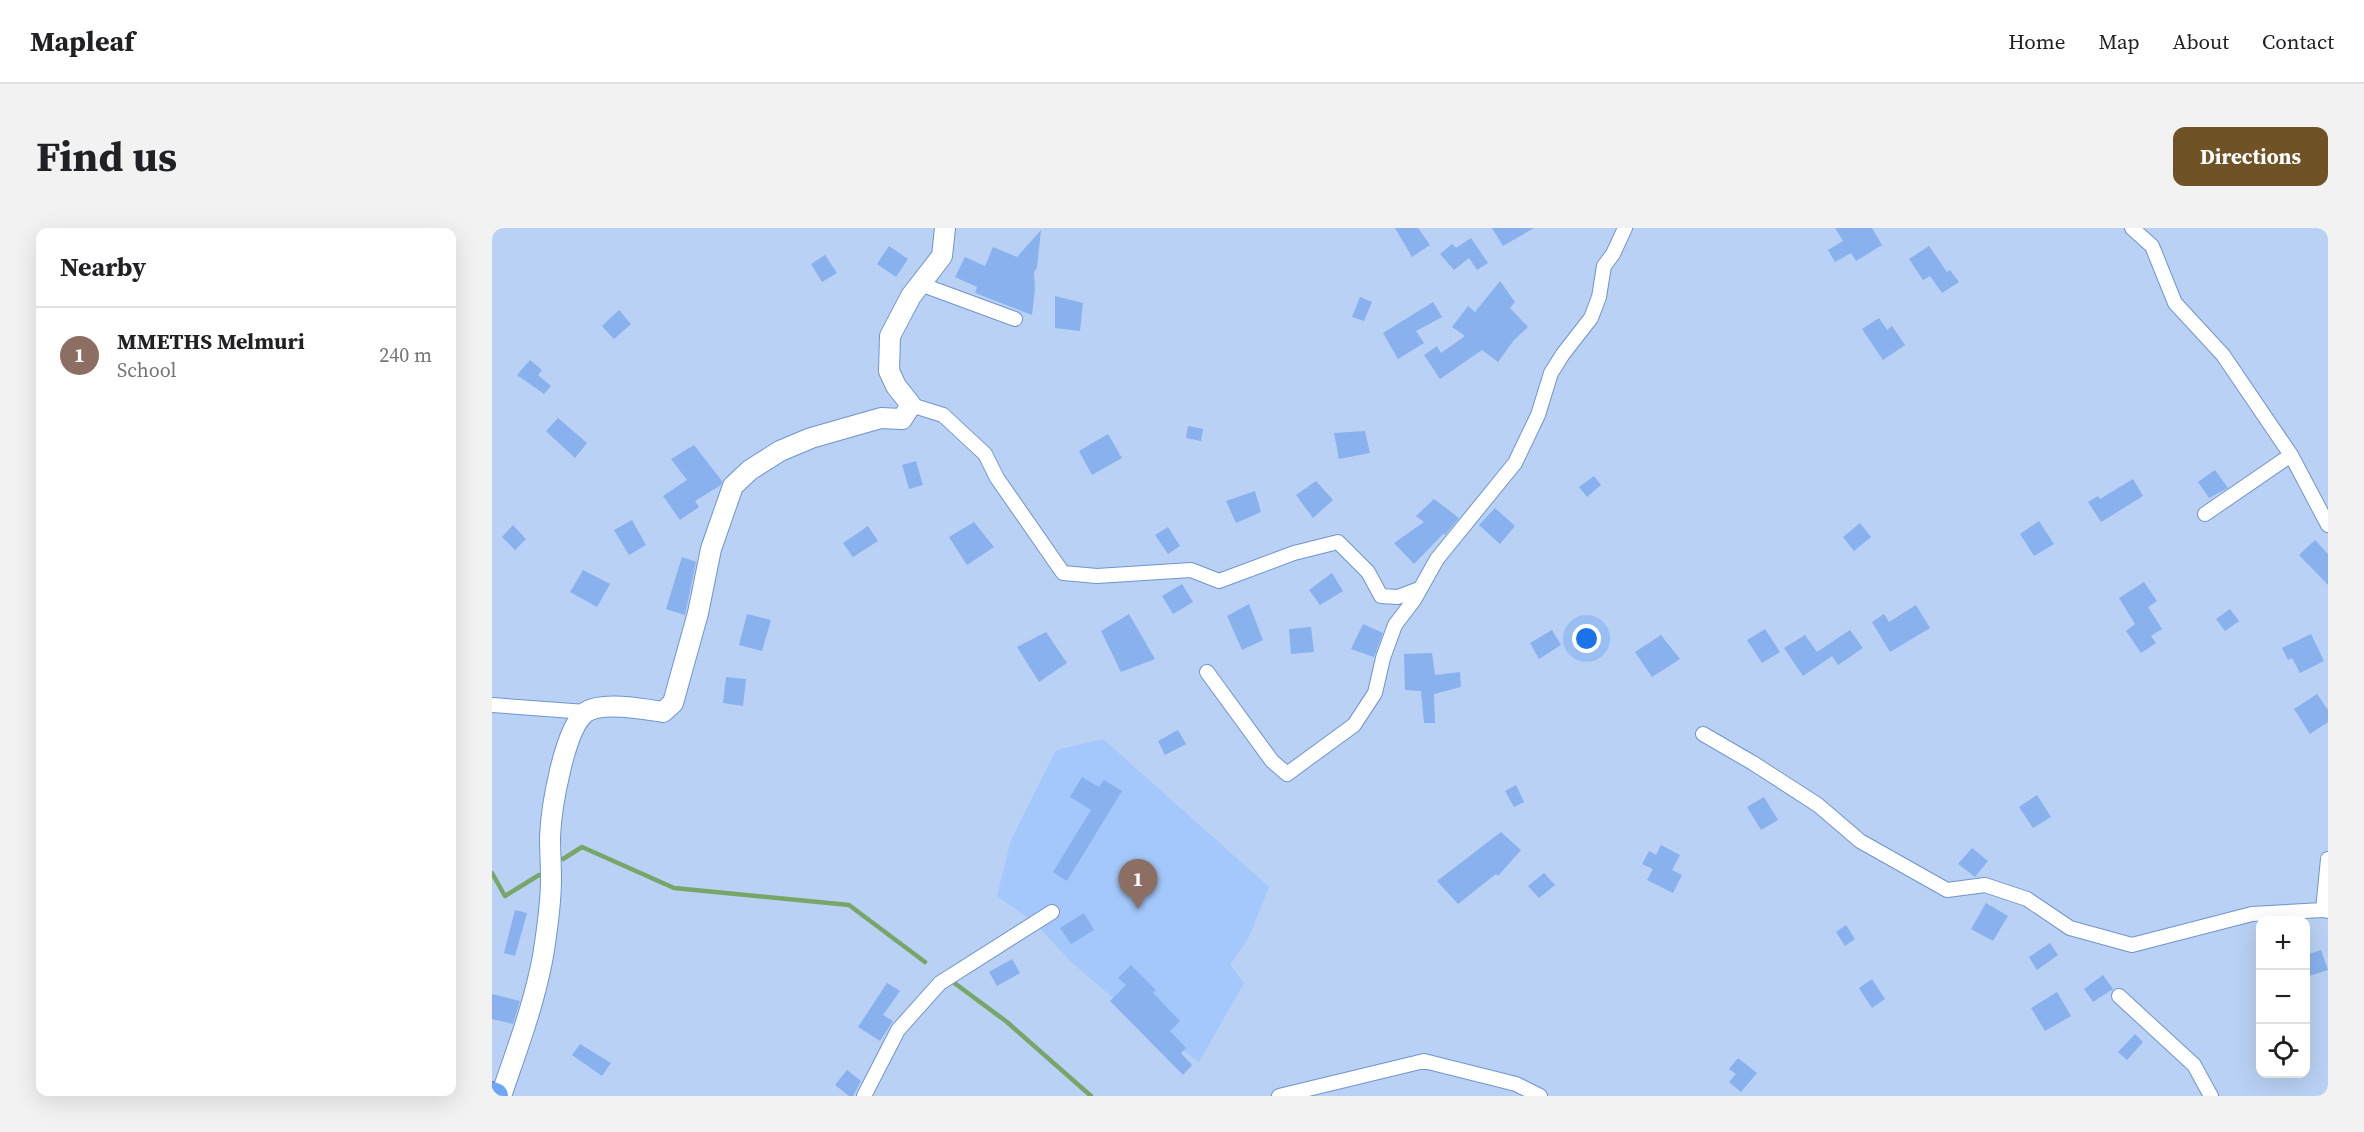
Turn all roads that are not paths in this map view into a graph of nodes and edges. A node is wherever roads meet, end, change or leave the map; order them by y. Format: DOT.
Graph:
graph roads {
  1 [pos="945,228"];
  2 [pos="1625,228"];
  3 [pos="2132,228"];
  4 [pos="920,284"];
  5 [pos="1015,319"];
  6 [pos="911,405"];
  7 [pos="2291,455"];
  8 [pos="2205,514"];
  9 [pos="2328,525"];
  10 [pos="1419,589"];
  11 [pos="1206,672"];
  12 [pos="492,705"];
  13 [pos="586,712"];
  14 [pos="1703,734"];
  15 [pos="2328,859"];
  16 [pos="2325,910"];
  17 [pos="1053,912"];
  18 [pos="2119,996"];
  19 [pos="501,1096"];
  20 [pos="864,1096"];
  21 [pos="1279,1096"];
  22 [pos="1540,1096"];
  23 [pos="2211,1096"];
  1 -- 4 [label="street"];
  2 -- 10 [label="street"];
  3 -- 7 [label="street"];
  4 -- 5 [label="street"];
  4 -- 6 [label="street"];
  6 -- 10 [label="street"];
  6 -- 13 [label="street"];
  7 -- 8 [label="street"];
  7 -- 9 [label="street"];
  10 -- 11 [label="street"];
  12 -- 13 [label="street"];
  13 -- 19 [label="street"];
  14 -- 16 [label="street"];
  15 -- 16 [label="street"];
  17 -- 20 [label="street"];
  18 -- 23 [label="street"];
  21 -- 22 [label="street"];
}
